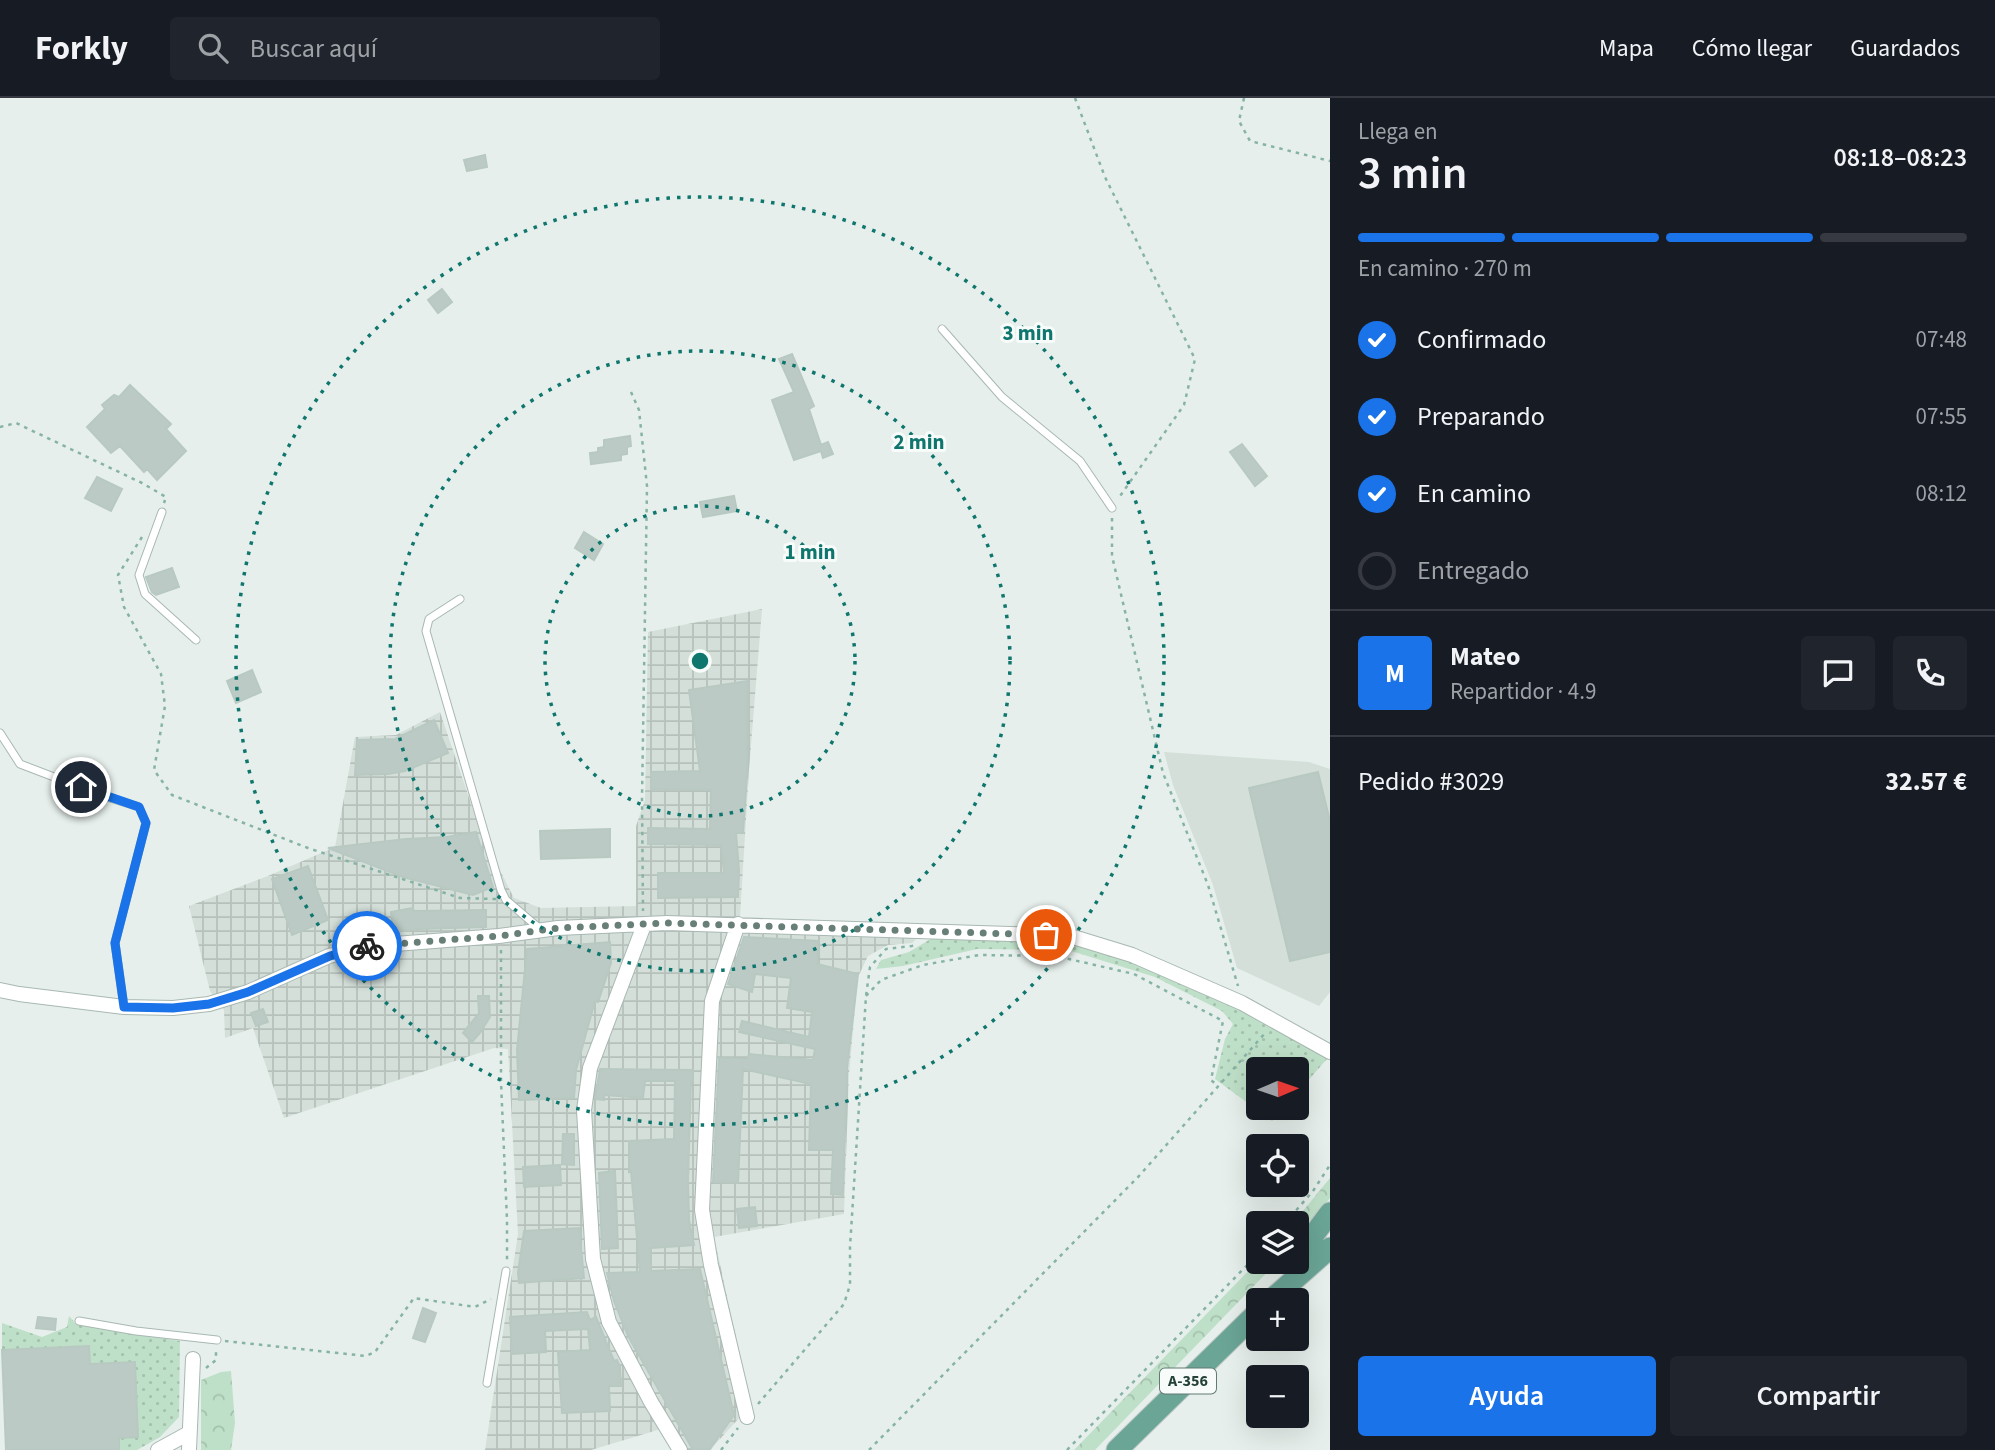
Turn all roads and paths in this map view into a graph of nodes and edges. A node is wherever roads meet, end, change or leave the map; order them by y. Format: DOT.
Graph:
graph roads {
  1 [pos="1075,98"];
  2 [pos="1244,98"];
  3 [pos="1330,161"];
  4 [pos="942,329"];
  5 [pos="631,392"];
  6 [pos="0,427"];
  7 [pos="1112,508"];
  8 [pos="162,512"];
  9 [pos="145,533"];
  10 [pos="460,599"];
  11 [pos="196,640"];
  12 [pos="0,733"];
  13 [pos="506,900"];
  14 [pos="737,924"];
  15 [pos="644,925"];
  16 [pos="541,930"];
  17 [pos="928,930"];
  18 [pos="499,936"];
  19 [pos="0,990"];
  20 [pos="866,996"];
  21 [pos="1242,1003"];
  22 [pos="124,1007"];
  23 [pos="1276,1022"];
  24 [pos="1330,1052"];
  25 [pos="1218,1086"];
  26 [pos="1330,1165"];
  27 [pos="1295,1211"];
  28 [pos="1330,1213"];
  29 [pos="1309,1241"];
  30 [pos="1330,1248"];
  31 [pos="1246,1266"];
  32 [pos="1330,1266"];
  33 [pos="506,1271"];
  34 [pos="1285,1288"];
  35 [pos="1296,1288"];
  36 [pos="79,1321"];
  37 [pos="1246,1323"];
  38 [pos="216,1340"];
  39 [pos="193,1359"];
  40 [pos="192,1379"];
  41 [pos="487,1383"];
  42 [pos="747,1417"];
  43 [pos="189,1433"];
  44 [pos="158,1450"];
  45 [pos="189,1450"];
  46 [pos="680,1450"];
  47 [pos="721,1450"];
  48 [pos="869,1450"];
  49 [pos="1067,1450"];
  50 [pos="1117,1450"];
  1 -- 7 [label="path"];
  2 -- 3 [label="path"];
  4 -- 7 [label="lane"];
  5 -- 15 [label="path"];
  6 -- 8 [label="path"];
  7 -- 21 [label="path"];
  8 -- 11 [label="lane"];
  9 -- 13 [label="path"];
  10 -- 13 [label="lane"];
  12 -- 22 [label="lane"];
  13 -- 16 [label="lane"];
  14 -- 15 [label="street"];
  14 -- 17 [label="street"];
  14 -- 42 [label="street"];
  15 -- 16 [label="street"];
  15 -- 46 [label="street"];
  16 -- 18 [label="street"];
  17 -- 20 [label="path"];
  17 -- 21 [label="street"];
  18 -- 22 [label="street"];
  18 -- 33 [label="path"];
  19 -- 22 [label="street"];
  20 -- 25 [label="path"];
  20 -- 42 [label="path"];
  21 -- 23 [label="street"];
  23 -- 24 [label="street"];
  23 -- 25 [label="path"];
  25 -- 48 [label="path"];
  26 -- 27 [label="path"];
  28 -- 29 [label="main road"];
  30 -- 34 [label="main road"];
  31 -- 49 [label="path"];
  32 -- 35 [label="main road"];
  33 -- 38 [label="path"];
  33 -- 41 [label="lane"];
  36 -- 38 [label="lane"];
  37 -- 50 [label="main road, A-356"];
  38 -- 40 [label="path"];
  39 -- 40 [label="street"];
  40 -- 43 [label="street"];
  42 -- 47 [label="path"];
  43 -- 44 [label="street"];
  43 -- 45 [label="street"];
}
